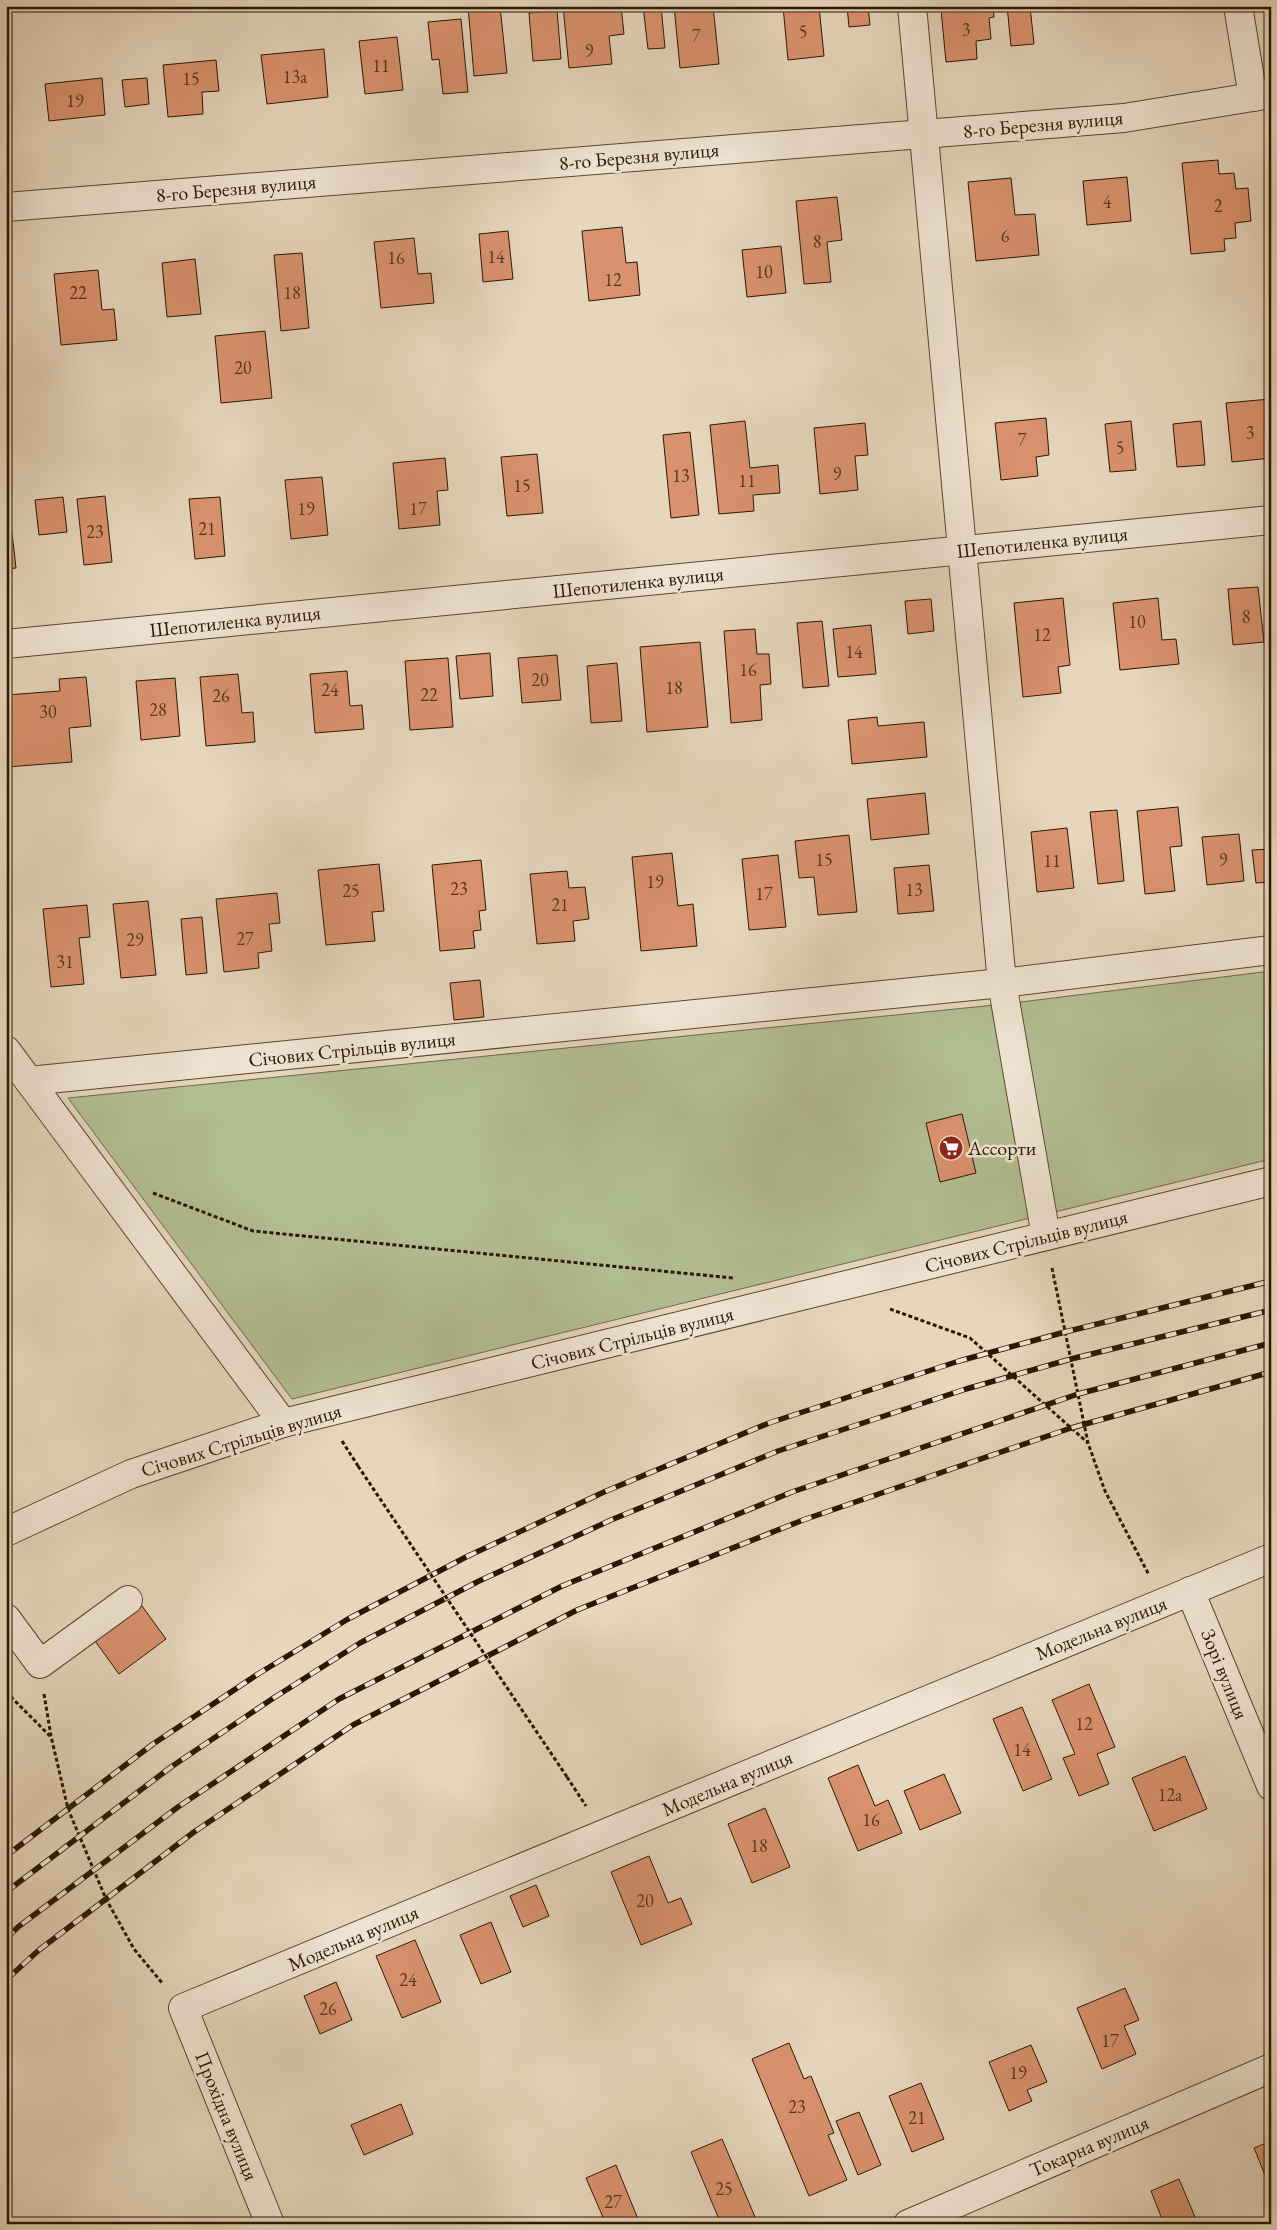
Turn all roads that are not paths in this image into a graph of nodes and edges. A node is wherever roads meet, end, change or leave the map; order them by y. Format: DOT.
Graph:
graph roads {
  1 [pos="912,6"];
  2 [pos="1238,6"];
  3 [pos="1262,96"];
  4 [pos="924,134"];
  5 [pos="6,206"];
  6 [pos="1271,520"];
  7 [pos="962,550"];
  8 [pos="6,644"];
  9 [pos="1271,950"];
  10 [pos="1002,984"];
  11 [pos="6,1050"];
  12 [pos="29,1081"];
  13 [pos="1271,1181"];
  14 [pos="1046,1236"];
  15 [pos="283,1423"];
  16 [pos="6,1532"];
  17 [pos="1271,1558"];
  18 [pos="1190,1591"];
  19 [pos="128,1600"];
  20 [pos="6,1618"];
  21 [pos="1271,1786"];
  22 [pos="183,2008"];
  23 [pos="1271,2068"];
  24 [pos="270,2224"];
  25 [pos="908,2224"];
  1 -- 4 [label="street"];
  2 -- 3 [label="street"];
  3 -- 4 [label="street, 8-го Березня вулиця"];
  4 -- 5 [label="street, 8-го Березня вулиця"];
  4 -- 7 [label="street"];
  6 -- 7 [label="street, Шепотиленка вулиця"];
  7 -- 8 [label="street, Шепотиленка вулиця"];
  7 -- 10 [label="street"];
  9 -- 10 [label="street, Січових Стрільців вулиця"];
  10 -- 12 [label="street, Січових Стрільців вулиця"];
  10 -- 14 [label="street"];
  11 -- 12 [label="street"];
  12 -- 15 [label="street"];
  13 -- 14 [label="street, Січових Стрільців вулиця"];
  14 -- 15 [label="street, Січових Стрільців вулиця"];
  15 -- 16 [label="street, Січових Стрільців вулиця"];
  17 -- 18 [label="street, Модельна вулиця"];
  18 -- 21 [label="street, Зорі вулиця"];
  18 -- 22 [label="street, Модельна вулиця"];
  19 -- 20 [label="street"];
  22 -- 24 [label="street, Прохідна вулиця"];
  23 -- 25 [label="street, Токарна вулиця"];
}
